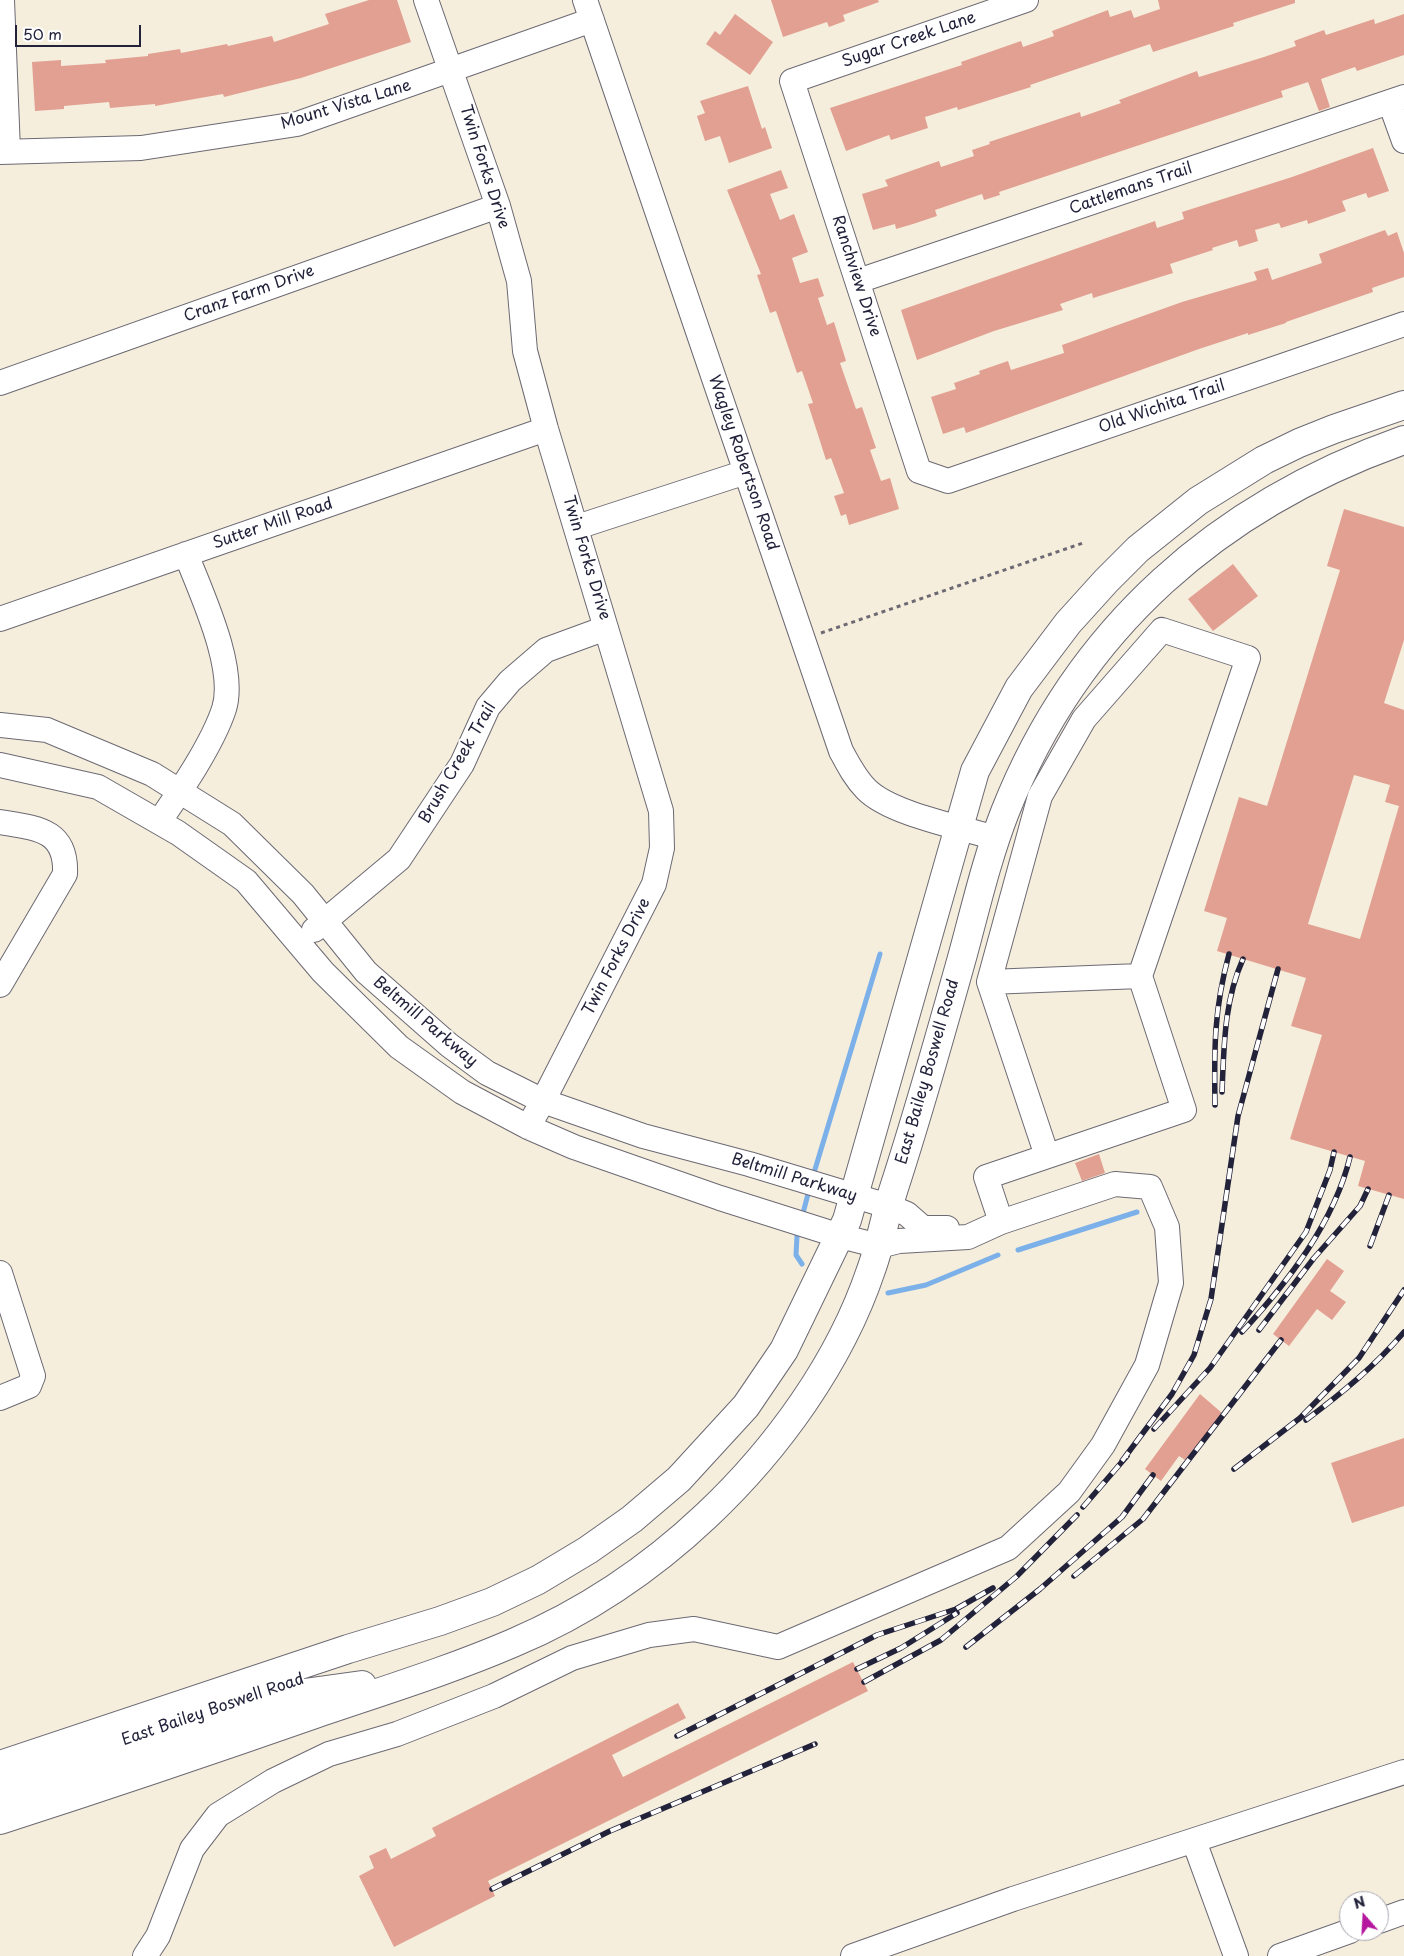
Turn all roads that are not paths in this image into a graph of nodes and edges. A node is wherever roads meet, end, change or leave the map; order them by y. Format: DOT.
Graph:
graph roads {
  1 [pos="2,0"];
  2 [pos="426,0"];
  3 [pos="1026,0"];
  4 [pos="589,10"];
  5 [pos="452,71"];
  6 [pos="792,81"];
  7 [pos="1397,100"];
  8 [pos="1404,141"];
  9 [pos="4,152"];
  10 [pos="498,206"];
  11 [pos="858,281"];
  12 [pos="1404,324"];
  13 [pos="0,383"];
  14 [pos="1404,405"];
  15 [pos="546,429"];
  16 [pos="1404,440"];
  17 [pos="919,471"];
  18 [pos="746,472"];
  19 [pos="577,527"];
  20 [pos="186,554"];
  21 [pos="0,619"];
  22 [pos="606,628"];
  23 [pos="0,725"];
  24 [pos="0,765"];
  25 [pos="180,791"];
  26 [pos="0,822"];
  27 [pos="159,822"];
  28 [pos="960,827"];
  29 [pos="995,838"];
  30 [pos="325,921"];
  31 [pos="298,942"];
  32 [pos="1140,976"];
  33 [pos="989,982"];
  34 [pos="0,985"];
  35 [pos="543,1101"];
  36 [pos="528,1127"];
  37 [pos="1043,1144"];
  38 [pos="854,1197"];
  39 [pos="888,1206"];
  40 [pos="1001,1222"];
  41 [pos="840,1236"];
  42 [pos="879,1246"];
  43 [pos="0,1272"];
  44 [pos="0,1398"];
  45 [pos="422,1627"];
  46 [pos="422,1677"];
  47 [pos="144,1740"];
  48 [pos="0,1765"];
  49 [pos="1404,1772"];
  50 [pos="0,1782"];
  51 [pos="0,1793"];
  52 [pos="0,1820"];
  53 [pos="1194,1842"];
  54 [pos="1404,1912"];
  55 [pos="1389,1917"];
  56 [pos="1339,1935"];
  57 [pos="145,1956"];
  58 [pos="853,1956"];
  59 [pos="1236,1956"];
  60 [pos="1280,1956"];
  1 -- 9 [label="street"];
  2 -- 5 [label="street, Twin Forks Drive"];
  3 -- 6 [label="street, Sugar Creek Lane"];
  4 -- 5 [label="street, Mount Vista Lane"];
  4 -- 18 [label="street, Wagley Robertson Road"];
  5 -- 9 [label="street, Mount Vista Lane"];
  5 -- 10 [label="street, Twin Forks Drive"];
  6 -- 11 [label="street, Ranchview Drive"];
  7 -- 8 [label="street"];
  7 -- 11 [label="street, Cattlemans Trail"];
  10 -- 13 [label="street, Cranz Farm Drive"];
  10 -- 15 [label="street, Twin Forks Drive"];
  11 -- 17 [label="street, Ranchview Drive"];
  12 -- 17 [label="street, Old Wichita Trail"];
  14 -- 28 [label="main road, East Bailey Boswell Road"];
  15 -- 19 [label="street, Twin Forks Drive"];
  15 -- 20 [label="street, Sutter Mill Road"];
  16 -- 29 [label="main road, East Bailey Boswell Road"];
  18 -- 19 [label="street"];
  18 -- 28 [label="street, Wagley Robertson Road"];
  19 -- 22 [label="street, Twin Forks Drive"];
  20 -- 21 [label="street, Sutter Mill Road"];
  20 -- 25 [label="street"];
  22 -- 30 [label="street, Brush Creek Trail"];
  22 -- 35 [label="street, Twin Forks Drive"];
  23 -- 25 [label="street, Beltmill Parkway"];
  24 -- 27 [label="street, Beltmill Parkway"];
  25 -- 27 [label="street"];
  25 -- 30 [label="street, Beltmill Parkway"];
  26 -- 34 [label="street"];
  27 -- 31 [label="street, Beltmill Parkway"];
  28 -- 29 [label="street, Wagley Robertson Road"];
  28 -- 38 [label="main road, East Bailey Boswell Road"];
  29 -- 39 [label="main road, East Bailey Boswell Road"];
  30 -- 31 [label="street, Brush Creek Trail"];
  30 -- 35 [label="street, Beltmill Parkway"];
  31 -- 36 [label="street, Beltmill Parkway"];
  32 -- 33 [label="street"];
  32 -- 33 [label="street"];
  32 -- 40 [label="street"];
  33 -- 37 [label="street"];
  35 -- 36 [label="street, Twin Forks Drive"];
  35 -- 38 [label="street, Beltmill Parkway"];
  36 -- 41 [label="street, Beltmill Parkway"];
  38 -- 39 [label="street, Beltmill Parkway"];
  38 -- 41 [label="main road, East Bailey Boswell Road"];
  39 -- 40 [label="street, Beltmill Parkway"];
  39 -- 42 [label="main road, East Bailey Boswell Road"];
  40 -- 42 [label="street"];
  40 -- 57 [label="street"];
  41 -- 42 [label="street, Beltmill Parkway"];
  41 -- 45 [label="main road, East Bailey Boswell Road"];
  42 -- 46 [label="main road, East Bailey Boswell Road"];
  43 -- 44 [label="street"];
  45 -- 47 [label="main road, East Bailey Boswell Road"];
  45 -- 48 [label="main road, East Bailey Boswell Road"];
  46 -- 47 [label="main road, East Bailey Boswell Road"];
  46 -- 52 [label="main road, East Bailey Boswell Road"];
  47 -- 50 [label="main road, East Bailey Boswell Road"];
  47 -- 51 [label="main road, East Bailey Boswell Road"];
  49 -- 53 [label="street"];
  53 -- 58 [label="street"];
  53 -- 59 [label="street"];
  54 -- 55 [label="street"];
  56 -- 60 [label="street"];
}
